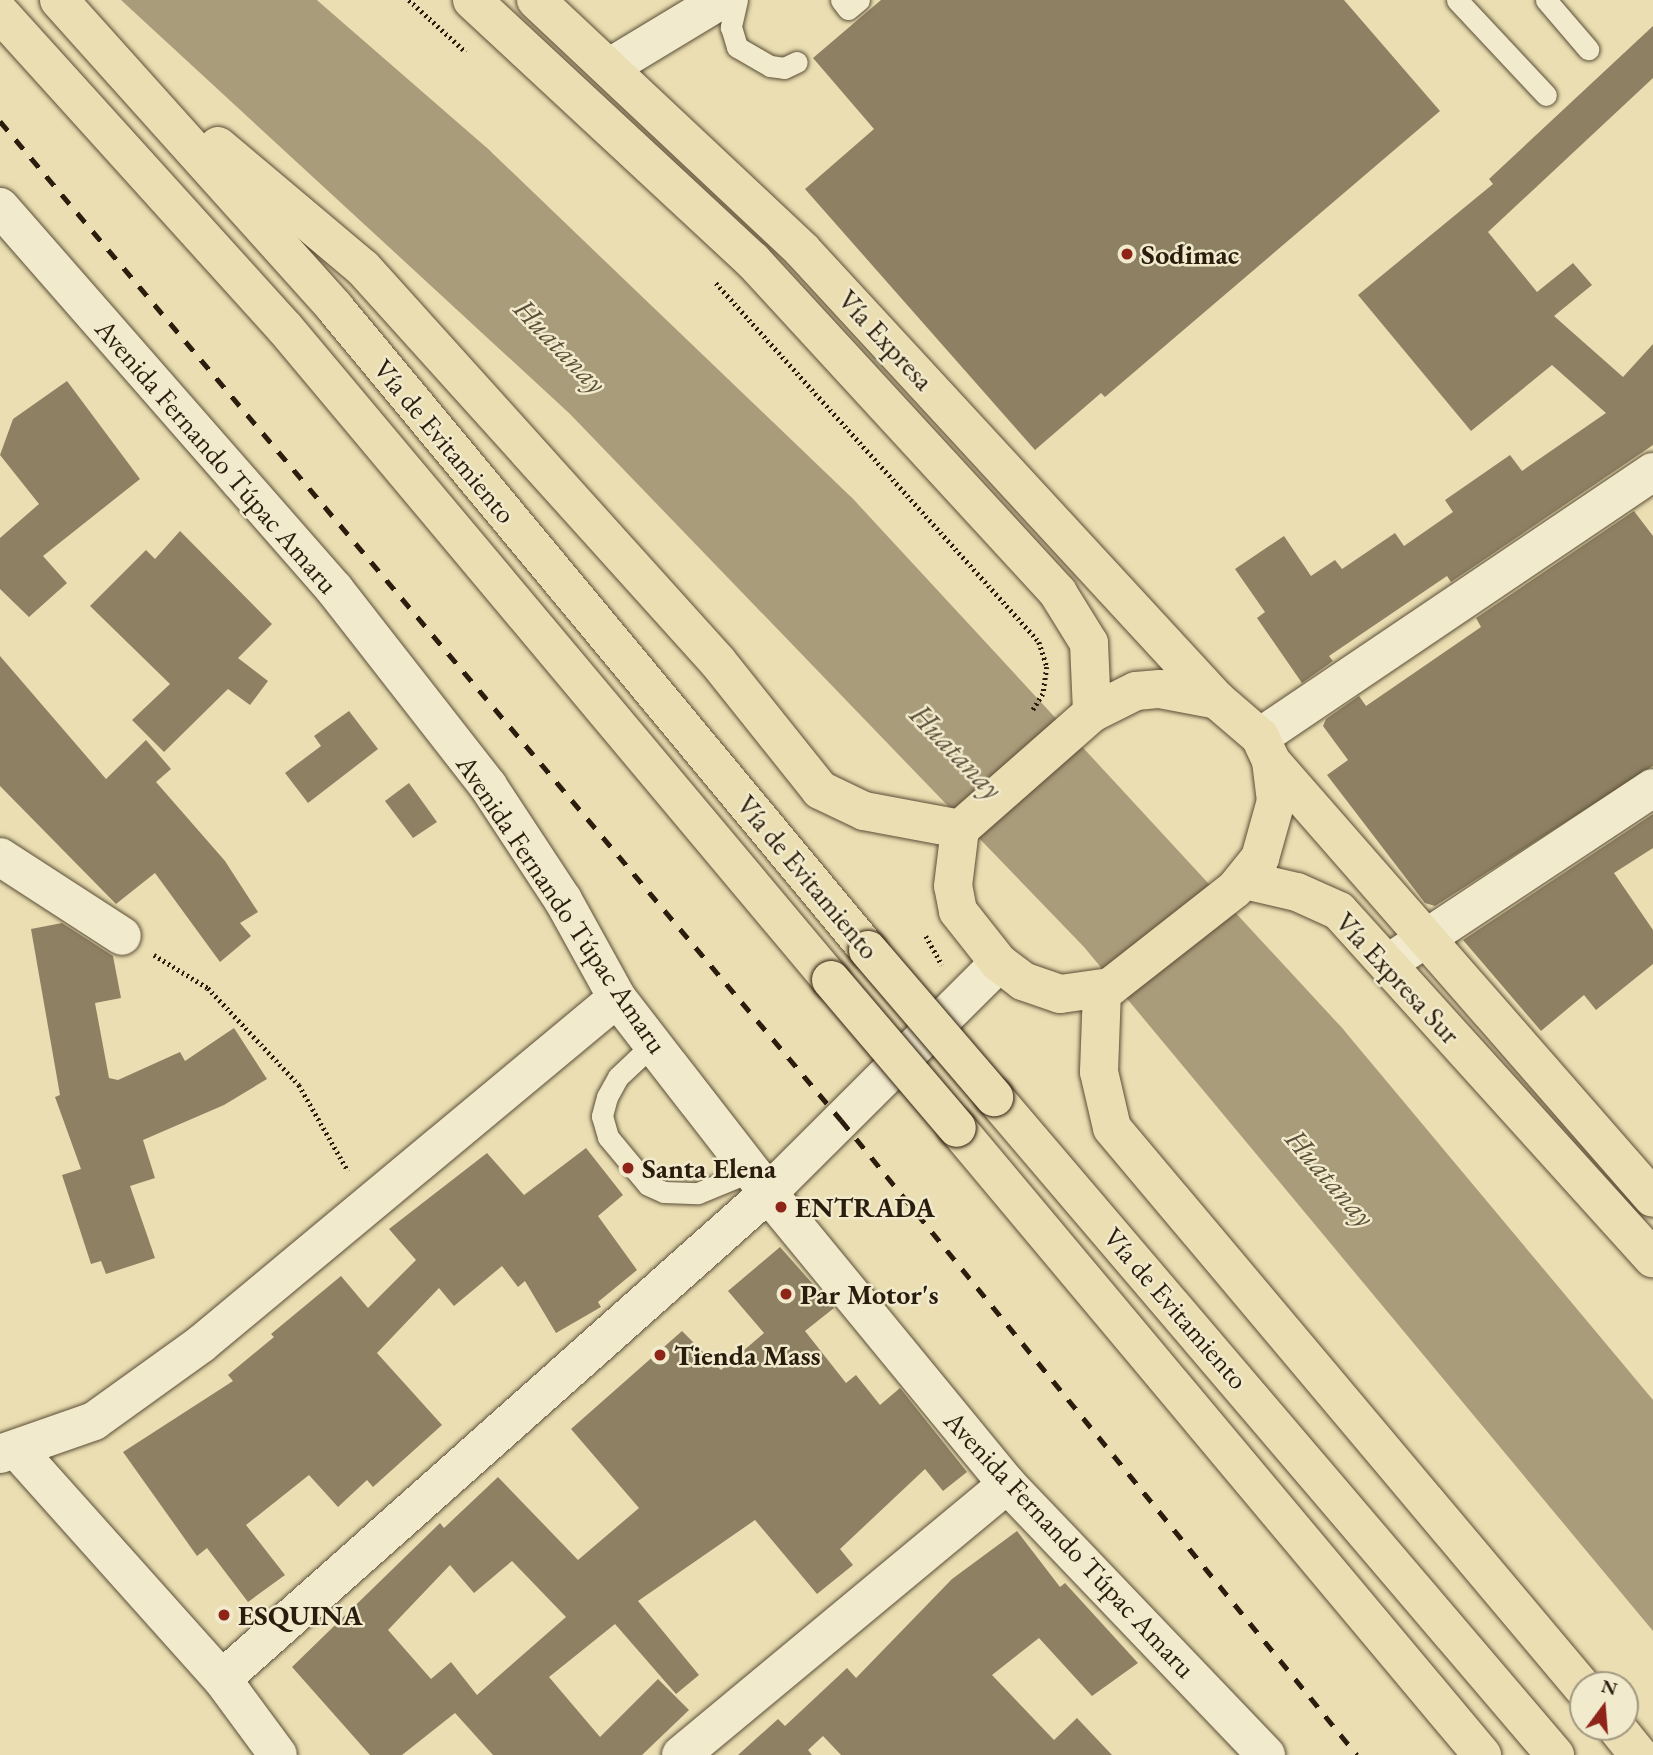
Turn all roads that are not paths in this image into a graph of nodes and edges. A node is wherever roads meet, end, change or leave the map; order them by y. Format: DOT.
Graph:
graph roads {
  1 [pos="59,0"];
  2 [pos="472,0"];
  3 [pos="536,0"];
  4 [pos="721,0"];
  5 [pos="737,0"];
  6 [pos="841,0"];
  7 [pos="859,0"];
  8 [pos="1457,0"];
  9 [pos="1546,0"];
  10 [pos="0,13"];
  11 [pos="1588,49"];
  12 [pos="116,61"];
  13 [pos="797,62"];
  14 [pos="610,67"];
  15 [pos="1545,95"];
  16 [pos="0,207"];
  17 [pos="1653,472"];
  18 [pos="1217,700"];
  19 [pos="1086,718"];
  20 [pos="1266,749"];
  21 [pos="1653,789"];
  22 [pos="962,828"];
  23 [pos="0,857"];
  24 [pos="1240,884"];
  25 [pos="122,936"];
  26 [pos="1428,936"];
  27 [pos="1390,962"];
  28 [pos="999,963"];
  29 [pos="1106,988"];
  30 [pos="617,998"];
  31 [pos="653,1044"];
  32 [pos="759,1182"];
  33 [pos="1653,1198"];
  34 [pos="1653,1258"];
  35 [pos="8,1452"];
  36 [pos="1007,1484"];
  37 [pos="1569,1671"];
  38 [pos="222,1679"];
  39 [pos="1628,1741"];
  40 [pos="1253,1751"];
  41 [pos="278,1755"];
  42 [pos="681,1755"];
  43 [pos="1482,1755"];
  44 [pos="1555,1755"];
  45 [pos="1639,1755"];
  1 -- 12 [label="main road, Vía de Evitamiento"];
  2 -- 19 [label="main road, Vía Expresa"];
  3 -- 14 [label="main road, Vía Expresa"];
  4 -- 14 [label="street"];
  5 -- 13 [label="lane"];
  6 -- 7 [label="lane"];
  8 -- 15 [label="lane"];
  9 -- 11 [label="lane"];
  10 -- 43 [label="main road, Vía de Evitamiento, bridge"];
  12 -- 22 [label="main road"];
  12 -- 44 [label="main road, Vía de Evitamiento, bridge"];
  14 -- 18 [label="main road, Vía Expresa"];
  16 -- 30 [label="street, Avenida Fernando Túpac Amaru"];
  17 -- 20 [label="street"];
  18 -- 19 [label="main road"];
  18 -- 20 [label="main road"];
  19 -- 22 [label="main road"];
  20 -- 24 [label="main road"];
  20 -- 26 [label="main road"];
  21 -- 26 [label="street"];
  22 -- 28 [label="main road"];
  23 -- 25 [label="street"];
  24 -- 27 [label="main road, Vía Expresa Sur"];
  24 -- 29 [label="main road"];
  26 -- 27 [label="street"];
  26 -- 33 [label="main road"];
  27 -- 34 [label="main road, Vía Expresa Sur"];
  28 -- 29 [label="main road"];
  28 -- 32 [label="street"];
  29 -- 37 [label="main road"];
  30 -- 31 [label="street, Avenida Fernando Túpac Amaru"];
  30 -- 35 [label="street"];
  31 -- 32 [label="street, Avenida Fernando Túpac Amaru"];
  31 -- 32 [label="lane"];
  32 -- 36 [label="street, Avenida Fernando Túpac Amaru"];
  32 -- 38 [label="street"];
  35 -- 38 [label="street"];
  36 -- 40 [label="street, Avenida Fernando Túpac Amaru"];
  36 -- 42 [label="street"];
  38 -- 41 [label="street"];
  39 -- 45 [label="main road"];
}
